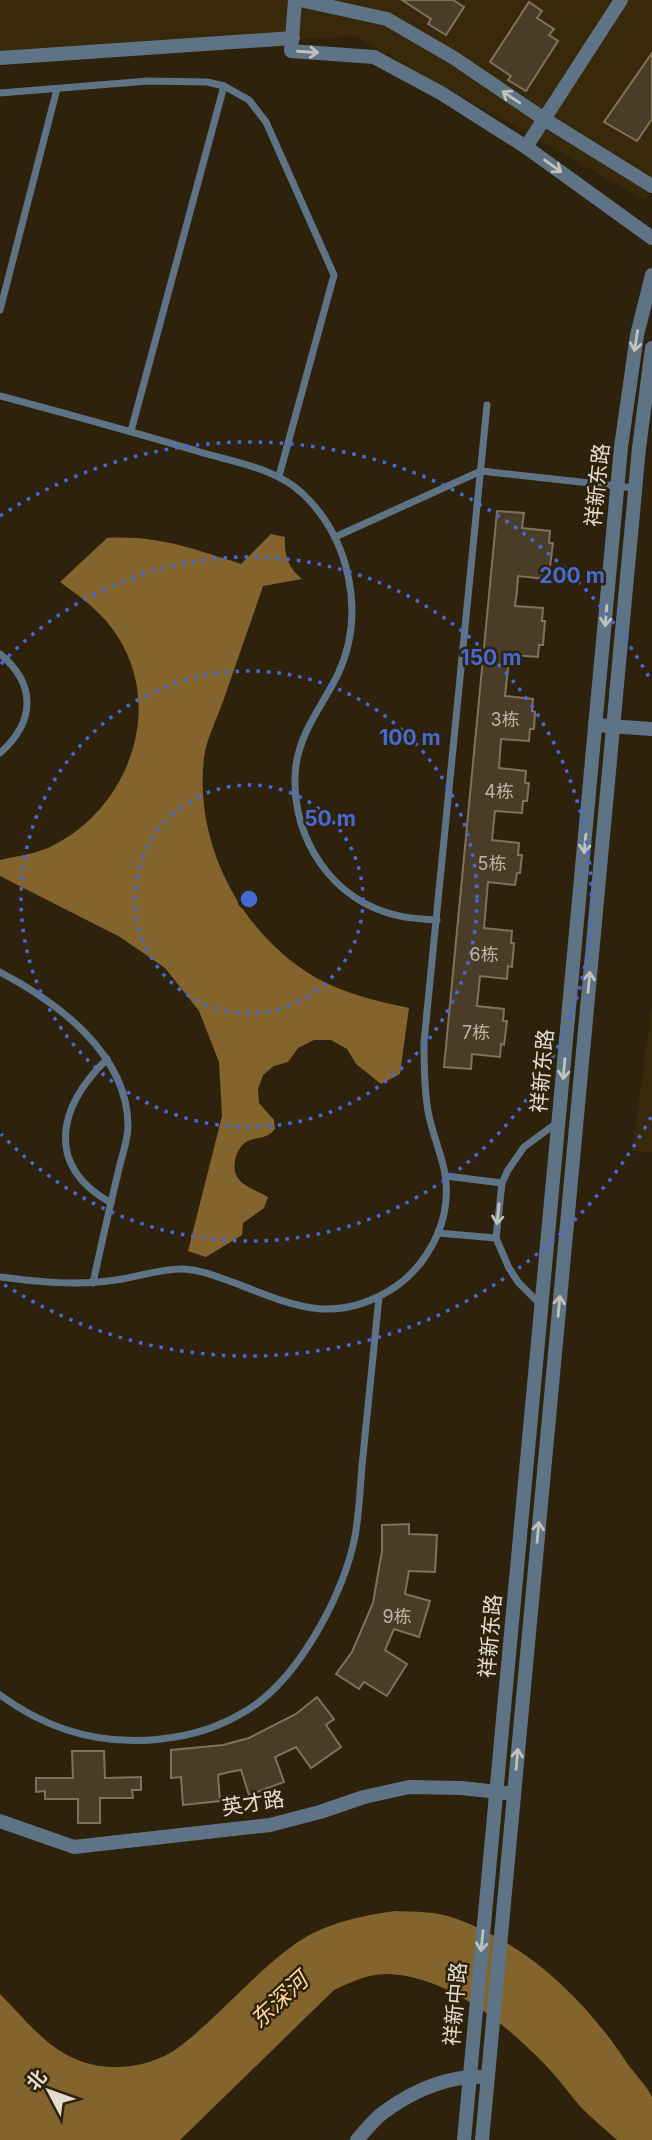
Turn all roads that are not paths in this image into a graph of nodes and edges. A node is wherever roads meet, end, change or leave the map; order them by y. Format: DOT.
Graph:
graph roads {
  1 [pos="297,0"];
  2 [pos="621,0"];
  3 [pos="293,38"];
  4 [pos="0,58"];
  5 [pos="224,86"];
  6 [pos="57,89"];
  7 [pos="0,93"];
  8 [pos="544,119"];
  9 [pos="526,147"];
  10 [pos="652,186"];
  11 [pos="652,238"];
  12 [pos="652,275"];
  13 [pos="0,310"];
  14 [pos="652,348"];
  15 [pos="0,397"];
  16 [pos="487,405"];
  17 [pos="131,431"];
  18 [pos="481,471"];
  19 [pos="279,476"];
  20 [pos="618,486"];
  21 [pos="635,488"];
  22 [pos="335,537"];
  23 [pos="0,654"];
  24 [pos="595,725"];
  25 [pos="613,726"];
  26 [pos="652,729"];
  27 [pos="0,753"];
  28 [pos="437,920"];
  29 [pos="0,972"];
  30 [pos="107,1059"];
  31 [pos="559,1121"];
  32 [pos="446,1176"];
  33 [pos="502,1183"];
  34 [pos="111,1203"];
  35 [pos="438,1233"];
  36 [pos="496,1238"];
  37 [pos="0,1277"];
  38 [pos="93,1283"];
  39 [pos="379,1297"];
  40 [pos="541,1305"];
  41 [pos="0,1695"];
  42 [pos="496,1792"];
  43 [pos="514,1794"];
  44 [pos="0,1821"];
  45 [pos="489,1873"];
  46 [pos="506,1875"];
  47 [pos="470,2075"];
  48 [pos="487,2077"];
  49 [pos="357,2140"];
  50 [pos="464,2140"];
  51 [pos="482,2140"];
  1 -- 3 [label="street"];
  8 -- 1 [label="street, one-way"];
  2 -- 8 [label="street"];
  3 -- 4 [label="street"];
  3 -- 9 [label="street, one-way"];
  5 -- 6 [label="lane"];
  5 -- 17 [label="lane"];
  5 -- 19 [label="lane"];
  6 -- 7 [label="lane"];
  6 -- 13 [label="lane"];
  8 -- 9 [label="street"];
  8 -- 10 [label="street"];
  9 -- 11 [label="street, one-way"];
  12 -- 20 [label="street, 祥新东路, one-way"];
  14 -- 21 [label="street, 祥新东路"];
  15 -- 17 [label="lane"];
  16 -- 18 [label="lane"];
  17 -- 19 [label="lane"];
  18 -- 20 [label="lane"];
  18 -- 22 [label="lane"];
  18 -- 28 [label="lane"];
  19 -- 22 [label="lane"];
  20 -- 21 [label="lane"];
  20 -- 24 [label="street, 祥新东路, one-way"];
  21 -- 25 [label="street, 祥新东路"];
  22 -- 28 [label="lane"];
  23 -- 27 [label="lane"];
  24 -- 25 [label="street"];
  24 -- 31 [label="street, 祥新东路, one-way"];
  25 -- 26 [label="street"];
  43 -- 25 [label="street, 祥新东路, one-way"];
  28 -- 32 [label="lane"];
  29 -- 30 [label="lane"];
  30 -- 34 [label="lane"];
  30 -- 34 [label="lane"];
  31 -- 33 [label="lane"];
  31 -- 40 [label="street, 祥新东路"];
  32 -- 33 [label="lane"];
  32 -- 35 [label="lane"];
  33 -- 36 [label="lane, one-way"];
  34 -- 38 [label="lane"];
  35 -- 36 [label="lane"];
  35 -- 39 [label="lane"];
  36 -- 40 [label="lane"];
  37 -- 38 [label="lane"];
  38 -- 39 [label="lane"];
  39 -- 41 [label="lane"];
  40 -- 42 [label="street, 祥新东路"];
  42 -- 43 [label="street, 英才路"];
  42 -- 44 [label="street, 英才路"];
  42 -- 45 [label="street, 祥新东路"];
  43 -- 46 [label="street, 祥新东路"];
  45 -- 47 [label="street, 祥新中路, one-way"];
  46 -- 48 [label="street, 祥新中路"];
  47 -- 48 [label="street"];
  47 -- 49 [label="street"];
  47 -- 50 [label="street, 祥新中路"];
  48 -- 51 [label="street, 祥新中路"];
}
